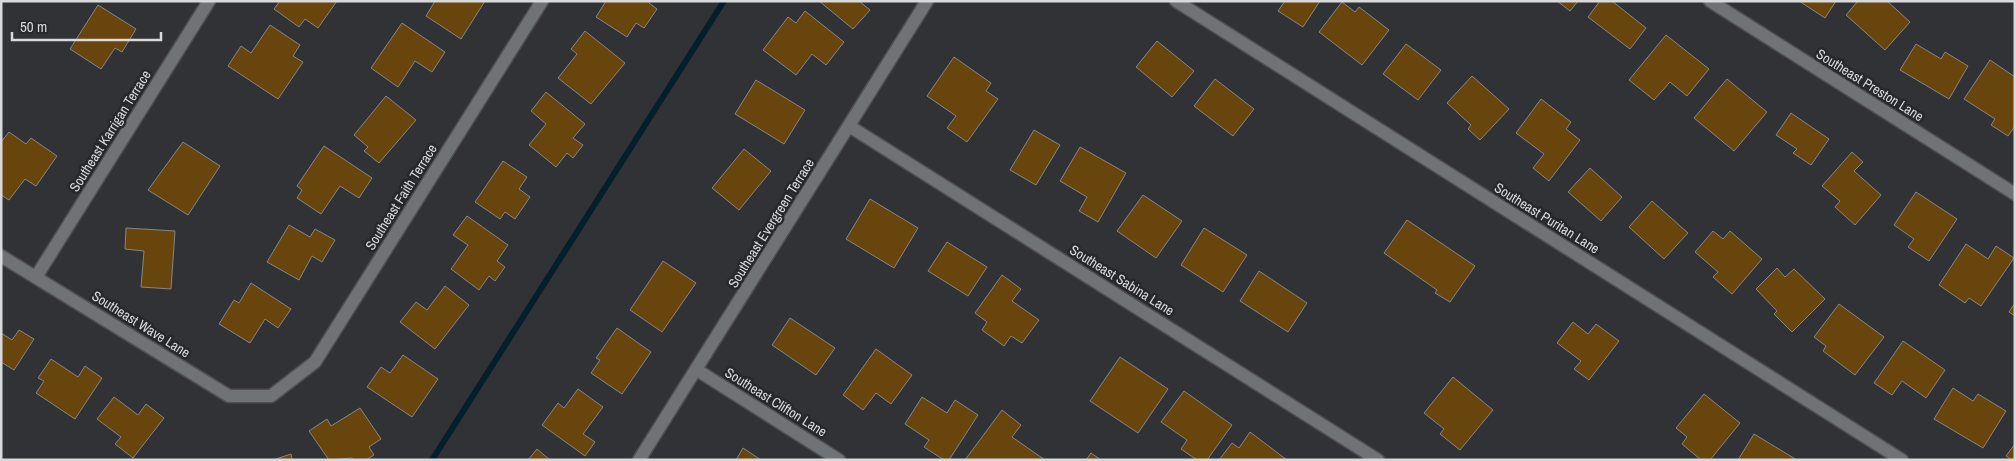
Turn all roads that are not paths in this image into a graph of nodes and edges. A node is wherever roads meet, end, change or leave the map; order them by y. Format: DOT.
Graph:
graph roads {
  1 [pos="209,1"];
  2 [pos="542,1"];
  3 [pos="927,1"];
  4 [pos="1176,1"];
  5 [pos="1710,1"];
  6 [pos="849,126"];
  7 [pos="2015,194"];
  8 [pos="1,256"];
  9 [pos="36,277"];
  10 [pos="696,370"];
  11 [pos="271,396"];
  12 [pos="638,460"];
  13 [pos="839,460"];
  14 [pos="1378,460"];
  15 [pos="1902,460"];
  1 -- 9 [label="street, Southeast Karrigan Terrace"];
  2 -- 11 [label="street, Southeast Faith Terrace"];
  3 -- 6 [label="street, Southeast Evergreen Terrace"];
  4 -- 15 [label="street, Southeast Puritan Lane"];
  5 -- 7 [label="street, Southeast Preston Lane"];
  6 -- 10 [label="street, Southeast Evergreen Terrace"];
  6 -- 14 [label="street, Southeast Sabina Lane"];
  8 -- 9 [label="street, Southeast Wave Lane"];
  9 -- 11 [label="street, Southeast Wave Lane"];
  10 -- 12 [label="street, Southeast Evergreen Terrace"];
  10 -- 13 [label="street, Southeast Clifton Lane"];
}
